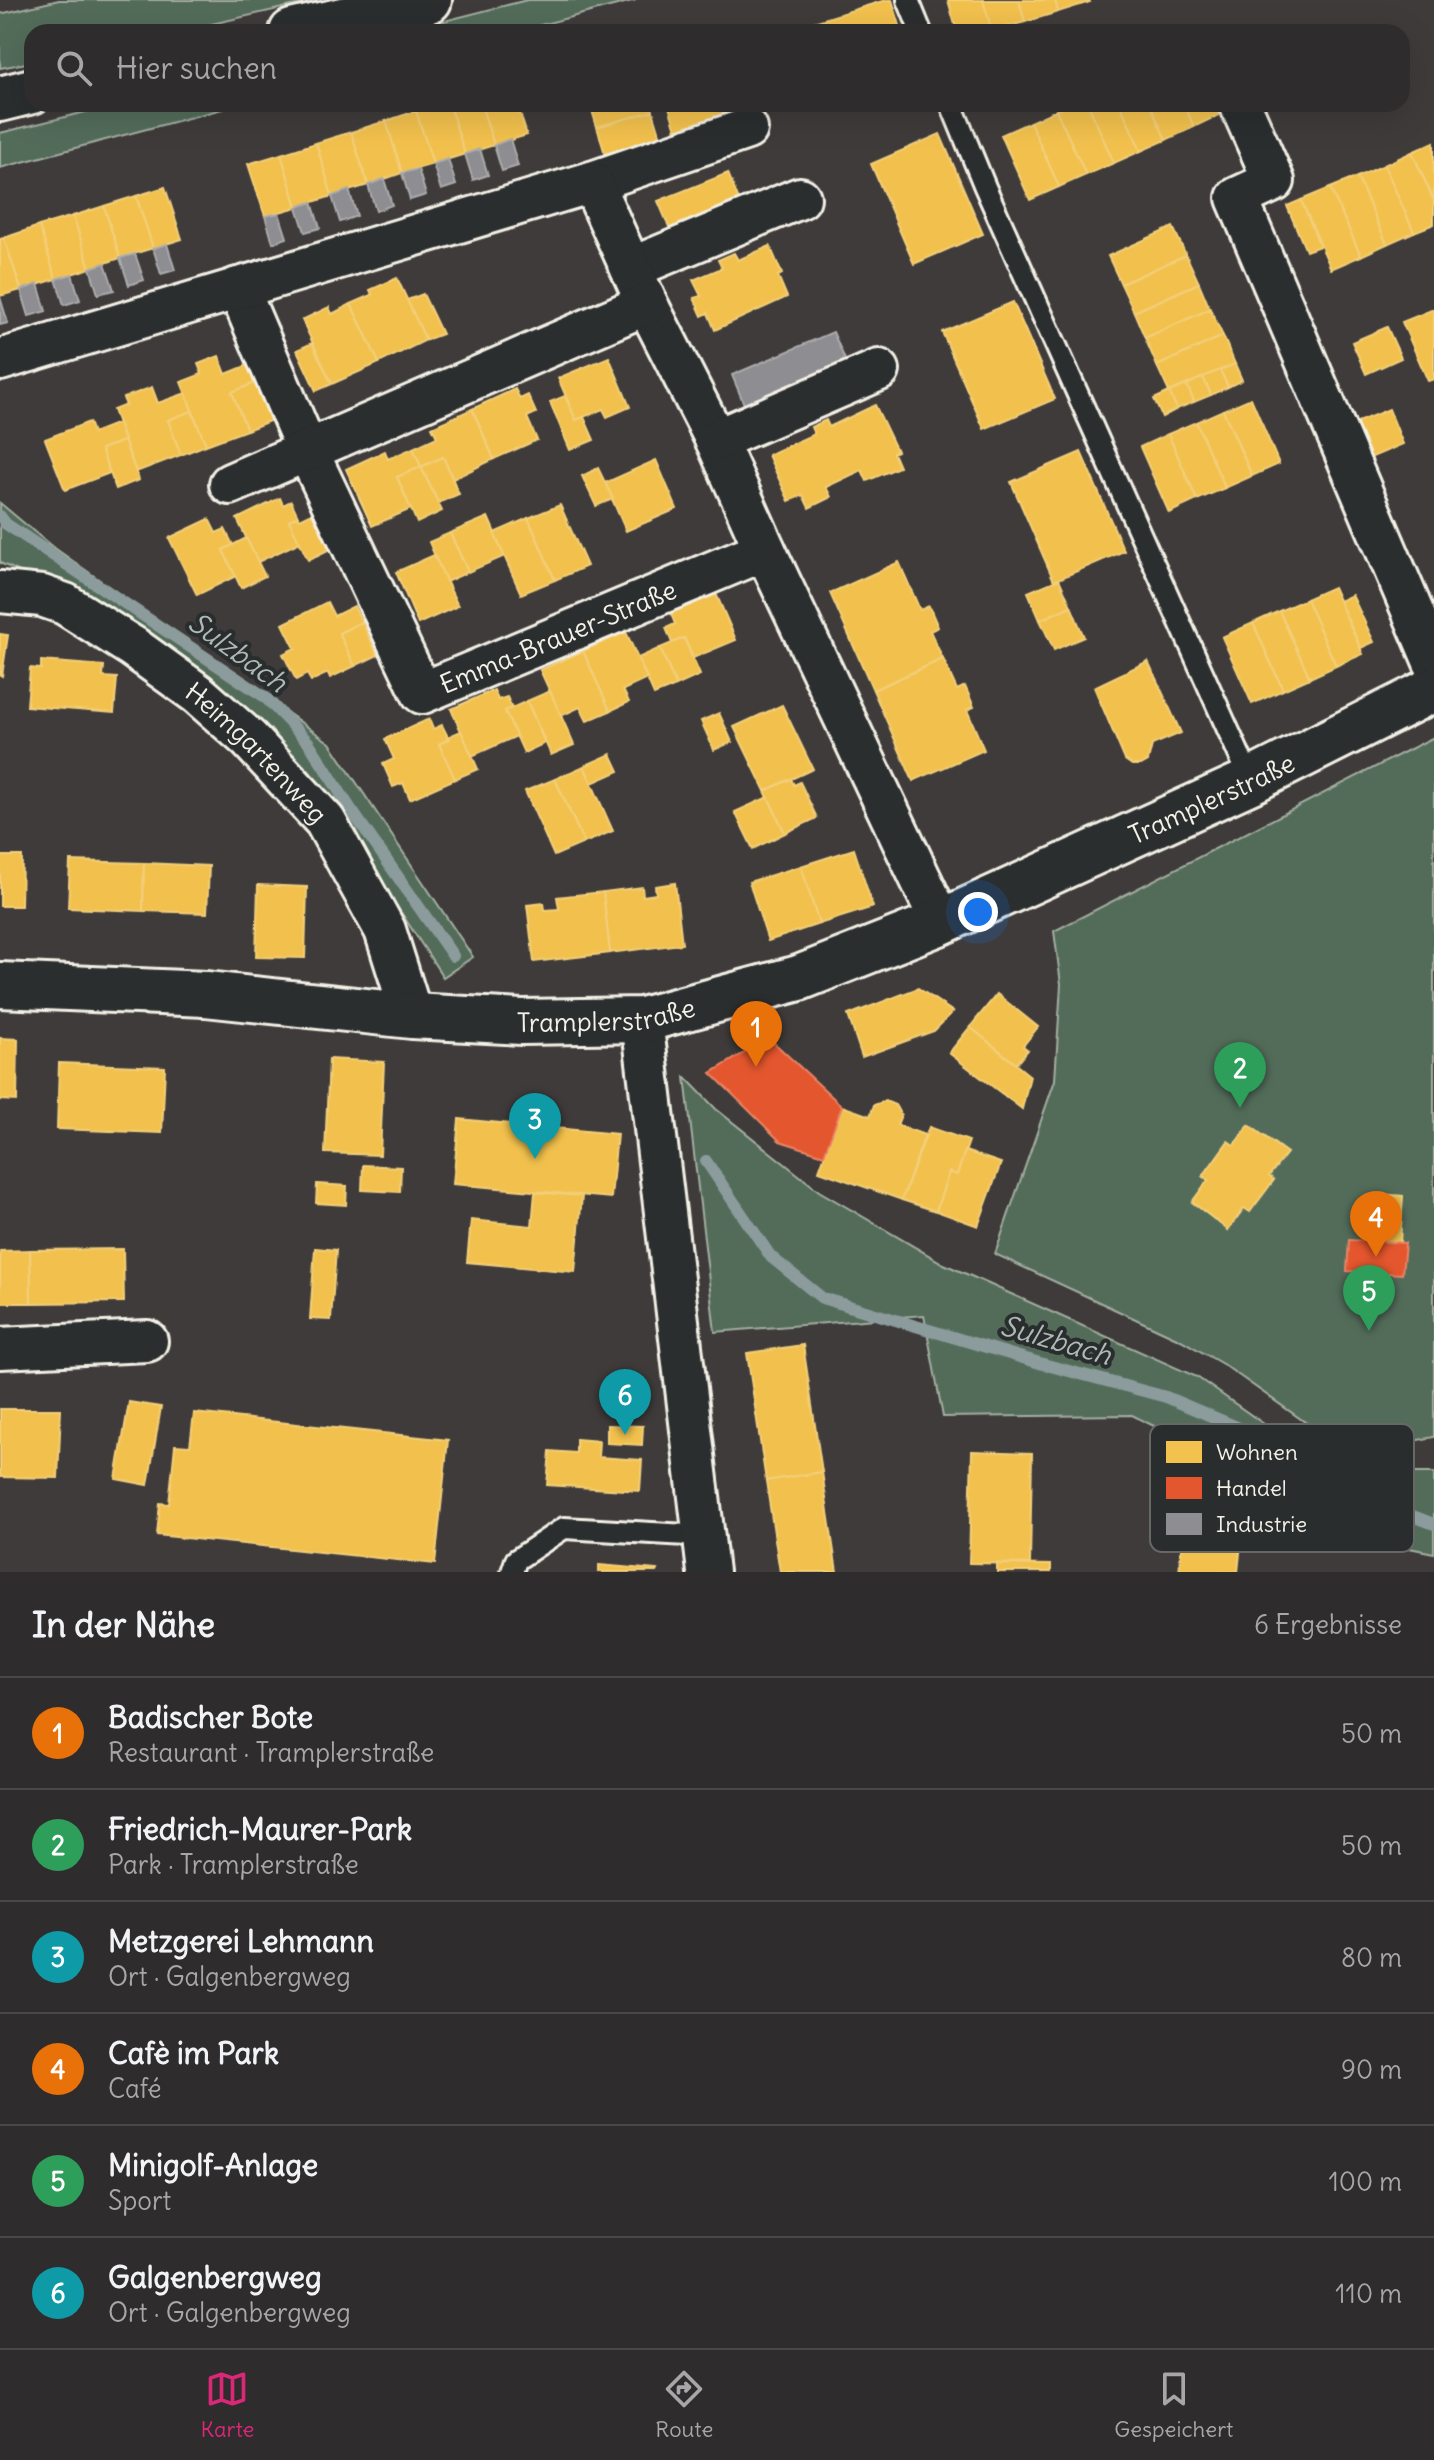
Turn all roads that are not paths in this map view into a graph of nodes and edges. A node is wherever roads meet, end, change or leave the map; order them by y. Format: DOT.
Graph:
graph roads {
  1 [pos="429,0"];
  2 [pos="908,0"];
  3 [pos="326,24"];
  4 [pos="918,24"];
  5 [pos="24,93"];
  6 [pos="0,99"];
  7 [pos="954,112"];
  8 [pos="1244,112"];
  9 [pos="747,129"];
  10 [pos="592,182"];
  11 [pos="800,198"];
  12 [pos="631,268"];
  13 [pos="238,288"];
  14 [pos="647,304"];
  15 [pos="0,360"];
  16 [pos="879,370"];
  17 [pos="716,440"];
  18 [pos="307,450"];
  19 [pos="230,484"];
  20 [pos="765,550"];
  21 [pos="0,592"];
  22 [pos="1434,662"];
  23 [pos="1434,689"];
  24 [pos="1251,781"];
  25 [pos="941,922"];
  26 [pos="0,985"];
  27 [pos="412,1016"];
  28 [pos="642,1020"];
  29 [pos="147,1341"];
  30 [pos="0,1348"];
  31 [pos="706,1554"];
  32 [pos="512,1572"];
  1 -- 3 [label="street"];
  2 -- 4 [label="lane"];
  5 -- 6 [label="street"];
  7 -- 24 [label="lane"];
  8 -- 22 [label="street"];
  9 -- 10 [label="street"];
  10 -- 12 [label="street"];
  10 -- 13 [label="street"];
  11 -- 12 [label="street"];
  12 -- 14 [label="street"];
  13 -- 15 [label="street"];
  13 -- 18 [label="street, Emma-Brauer-Straße"];
  14 -- 17 [label="street"];
  14 -- 18 [label="street"];
  16 -- 17 [label="street"];
  17 -- 20 [label="street"];
  18 -- 19 [label="street"];
  18 -- 20 [label="street, Emma-Brauer-Straße"];
  20 -- 25 [label="street"];
  21 -- 27 [label="street, Heimgartenweg"];
  23 -- 24 [label="street, Tramplerstraße"];
  24 -- 25 [label="street, Tramplerstraße"];
  25 -- 28 [label="street, Tramplerstraße"];
  26 -- 27 [label="street, Tramplerstraße"];
  27 -- 28 [label="street, Tramplerstraße"];
  28 -- 31 [label="street"];
  29 -- 30 [label="street"];
  31 -- 32 [label="lane"];
}
